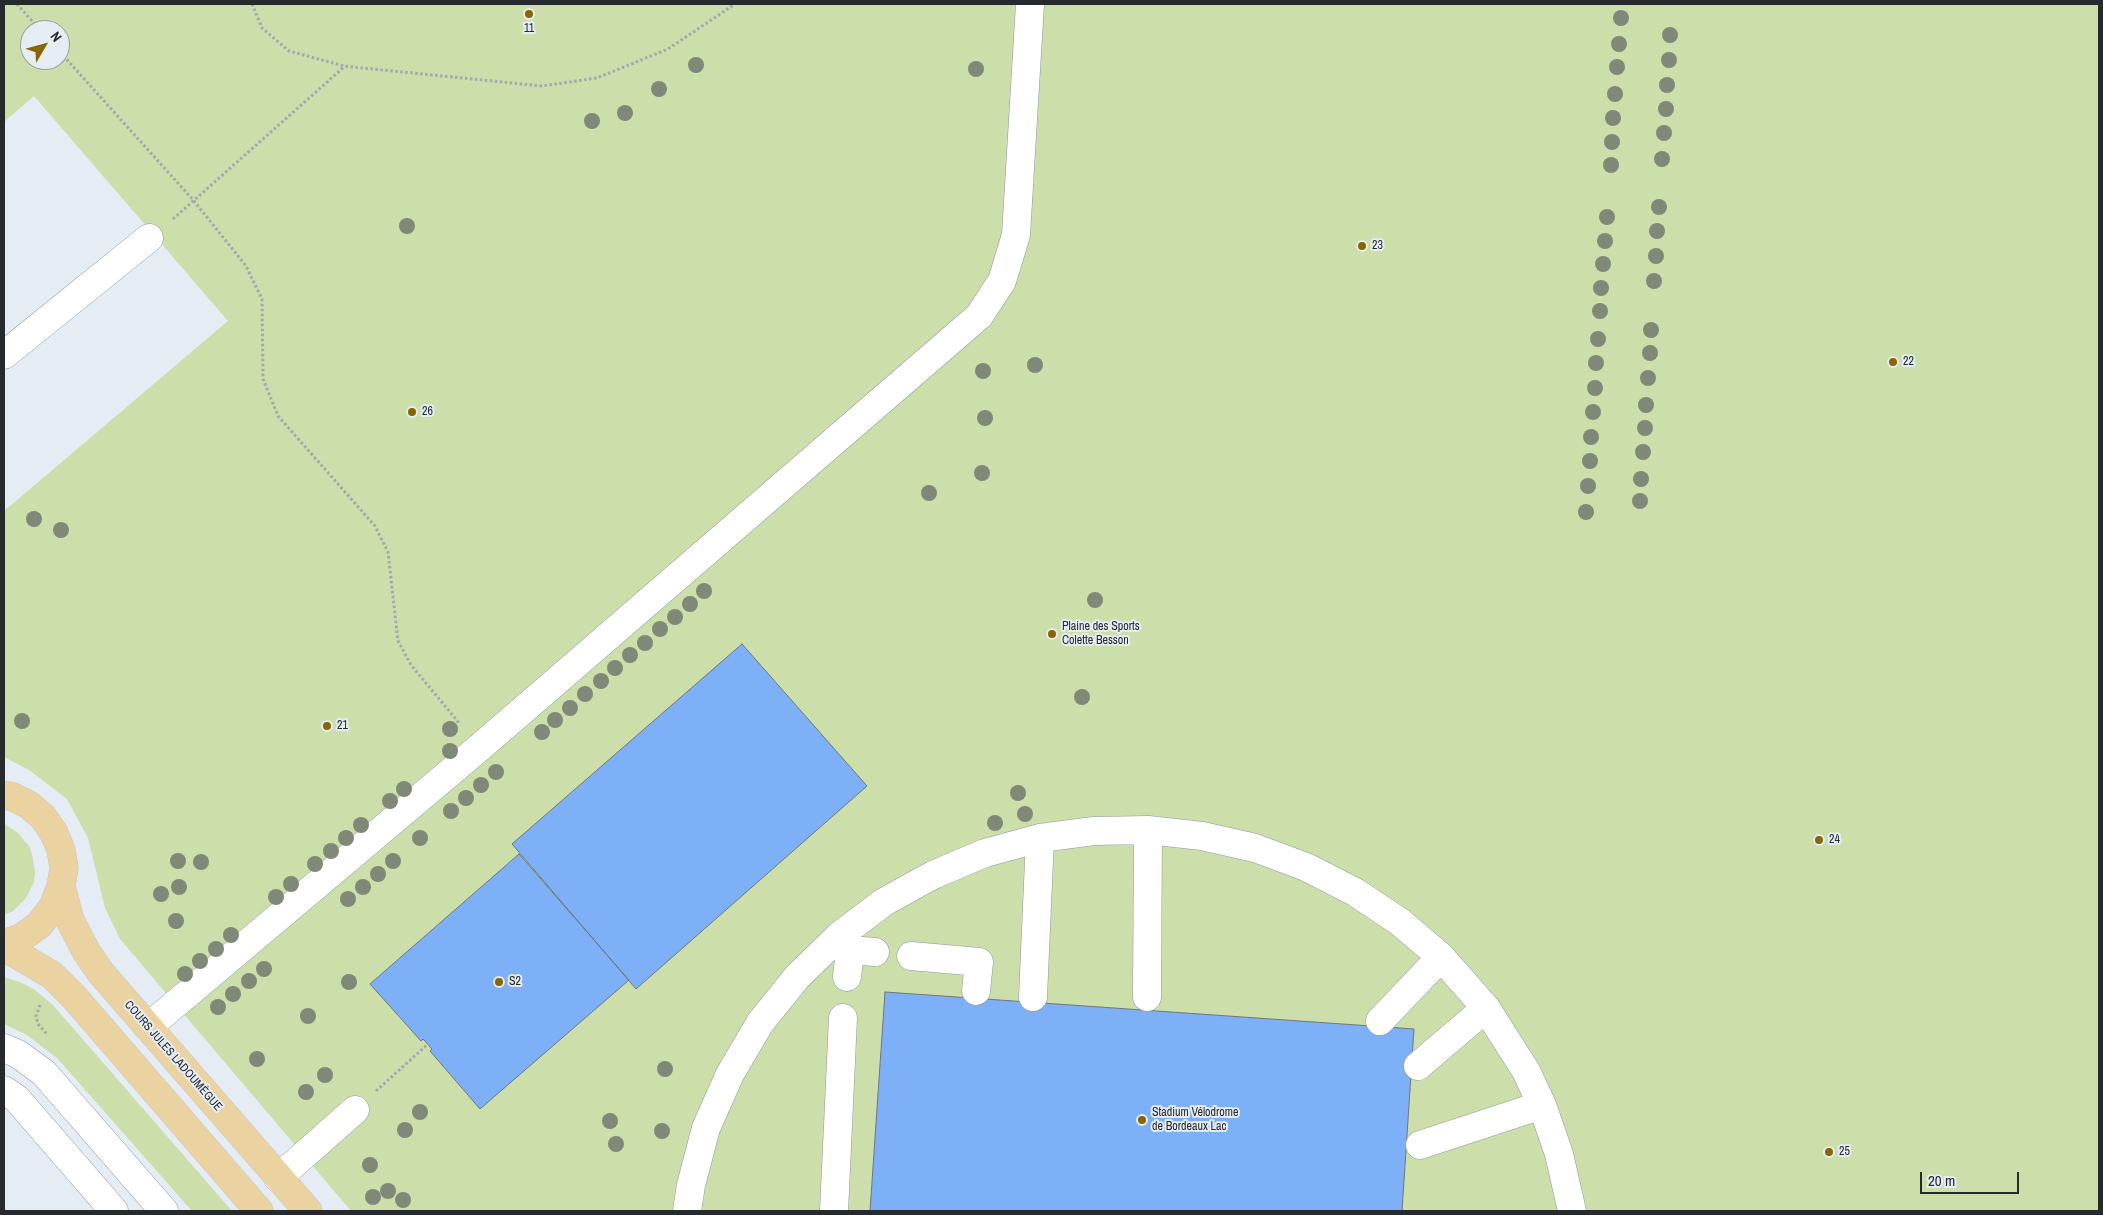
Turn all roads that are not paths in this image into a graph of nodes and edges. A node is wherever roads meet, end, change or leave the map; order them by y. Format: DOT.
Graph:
graph roads {
  1 [pos="1030,4"];
  2 [pos="149,238"];
  3 [pos="4,355"];
  4 [pos="4,794"];
  5 [pos="1148,830"];
  6 [pos="1040,838"];
  7 [pos="61,886"];
  8 [pos="4,945"];
  9 [pos="855,946"];
  10 [pos="911,956"];
  11 [pos="1441,958"];
  12 [pos="847,977"];
  13 [pos="976,991"];
  14 [pos="1033,997"];
  15 [pos="1147,997"];
  16 [pos="1486,1008"];
  17 [pos="843,1018"];
  18 [pos="1380,1021"];
  19 [pos="148,1027"];
  20 [pos="4,1048"];
  21 [pos="1418,1066"];
  22 [pos="4,1090"];
  23 [pos="1542,1105"];
  24 [pos="355,1110"];
  25 [pos="1420,1146"];
  26 [pos="278,1178"];
  27 [pos="114,1211"];
  28 [pos="164,1211"];
  29 [pos="259,1211"];
  30 [pos="308,1211"];
  31 [pos="687,1211"];
  32 [pos="834,1211"];
  33 [pos="1572,1211"];
  1 -- 19 [label="street"];
  2 -- 3 [label="street"];
  4 -- 7 [label="main road"];
  5 -- 6 [label="street"];
  5 -- 11 [label="street"];
  5 -- 15 [label="street"];
  6 -- 9 [label="street"];
  6 -- 14 [label="street"];
  7 -- 8 [label="main road"];
  7 -- 19 [label="main road, COURS JULES LADOUMÈGUE"];
  8 -- 29 [label="main road"];
  9 -- 12 [label="street"];
  9 -- 31 [label="street"];
  10 -- 13 [label="street"];
  11 -- 16 [label="street"];
  11 -- 18 [label="street"];
  16 -- 21 [label="street"];
  16 -- 23 [label="street"];
  17 -- 32 [label="street"];
  19 -- 26 [label="main road, COURS JULES LADOUMÈGUE"];
  20 -- 28 [label="street"];
  22 -- 27 [label="street"];
  23 -- 25 [label="street"];
  23 -- 33 [label="street"];
  24 -- 26 [label="street"];
  26 -- 30 [label="main road, COURS JULES LADOUMÈGUE"];
}
